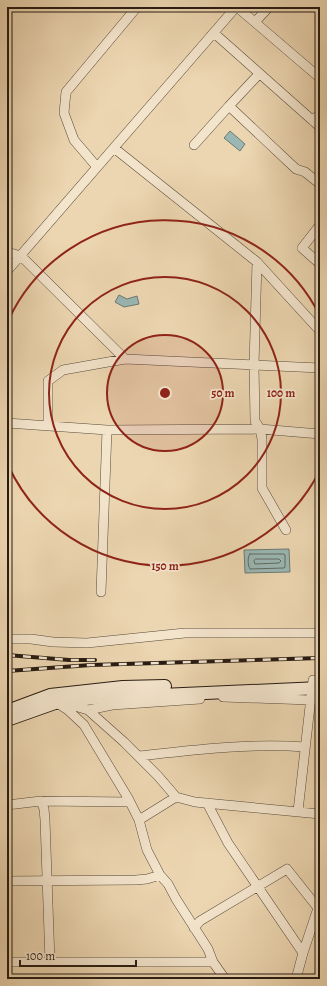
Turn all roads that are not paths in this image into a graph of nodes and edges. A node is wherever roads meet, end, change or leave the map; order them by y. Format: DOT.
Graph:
graph roads {
  1 [pos="237,7"];
  2 [pos="269,7"];
  3 [pos="134,8"];
  4 [pos="255,22"];
  5 [pos="214,33"];
  6 [pos="259,74"];
  7 [pos="320,78"];
  8 [pos="229,106"];
  9 [pos="320,113"];
  10 [pos="316,124"];
  11 [pos="194,145"];
  12 [pos="114,148"];
  13 [pos="98,167"];
  14 [pos="320,184"];
  15 [pos="320,225"];
  16 [pos="7,252"];
  17 [pos="21,256"];
  18 [pos="257,262"];
  19 [pos="320,264"];
  20 [pos="7,271"];
  21 [pos="320,331"];
  22 [pos="125,359"];
  23 [pos="254,365"];
  24 [pos="320,368"];
  25 [pos="7,423"];
  26 [pos="48,426"];
  27 [pos="260,429"];
  28 [pos="107,430"];
  29 [pos="320,434"];
  30 [pos="286,530"];
  31 [pos="102,592"];
  32 [pos="320,633"];
  33 [pos="7,639"];
  34 [pos="315,687"];
  35 [pos="56,700"];
  36 [pos="88,710"];
  37 [pos="7,711"];
  38 [pos="7,720"];
  39 [pos="305,747"];
  40 [pos="139,756"];
  41 [pos="176,797"];
  42 [pos="41,801"];
  43 [pos="130,802"];
  44 [pos="207,803"];
  45 [pos="7,805"];
  46 [pos="298,811"];
  47 [pos="320,814"];
  48 [pos="139,820"];
  49 [pos="160,876"];
  50 [pos="47,880"];
  51 [pos="7,881"];
  52 [pos="259,886"];
  53 [pos="319,905"];
  54 [pos="194,928"];
  55 [pos="303,953"];
  56 [pos="7,962"];
  57 [pos="50,962"];
  58 [pos="212,962"];
  59 [pos="225,979"];
  60 [pos="296,979"];
  1 -- 4 [label="street"];
  1 -- 5 [label="street"];
  2 -- 4 [label="street"];
  3 -- 13 [label="street"];
  4 -- 7 [label="street"];
  5 -- 6 [label="street"];
  5 -- 12 [label="street"];
  6 -- 8 [label="street"];
  6 -- 10 [label="street"];
  8 -- 11 [label="street"];
  8 -- 14 [label="street"];
  9 -- 10 [label="street"];
  12 -- 13 [label="street"];
  12 -- 18 [label="street"];
  13 -- 17 [label="street"];
  15 -- 19 [label="street"];
  16 -- 17 [label="street"];
  17 -- 20 [label="street"];
  17 -- 22 [label="street"];
  18 -- 21 [label="street"];
  18 -- 23 [label="street"];
  22 -- 23 [label="street"];
  22 -- 26 [label="street"];
  23 -- 24 [label="street"];
  23 -- 27 [label="street"];
  25 -- 26 [label="street"];
  26 -- 28 [label="street"];
  27 -- 28 [label="street"];
  27 -- 29 [label="street"];
  27 -- 30 [label="street"];
  28 -- 31 [label="street"];
  32 -- 33 [label="street"];
  34 -- 35 [label="main road"];
  34 -- 36 [label="street"];
  34 -- 39 [label="street"];
  35 -- 36 [label="street"];
  35 -- 37 [label="main road"];
  35 -- 38 [label="main road"];
  35 -- 43 [label="street"];
  36 -- 40 [label="street"];
  39 -- 40 [label="street"];
  39 -- 46 [label="street"];
  40 -- 41 [label="street"];
  41 -- 44 [label="street"];
  41 -- 48 [label="street"];
  42 -- 43 [label="street"];
  42 -- 45 [label="street"];
  42 -- 50 [label="street"];
  43 -- 48 [label="street"];
  44 -- 46 [label="street"];
  44 -- 52 [label="street"];
  46 -- 47 [label="street"];
  48 -- 49 [label="street"];
  49 -- 50 [label="street"];
  49 -- 54 [label="street"];
  50 -- 51 [label="street"];
  50 -- 57 [label="street"];
  52 -- 53 [label="street"];
  52 -- 54 [label="street"];
  52 -- 55 [label="street"];
  53 -- 55 [label="street"];
  54 -- 58 [label="street"];
  55 -- 60 [label="street"];
  56 -- 57 [label="street"];
  57 -- 58 [label="street"];
  58 -- 59 [label="street"];
}
